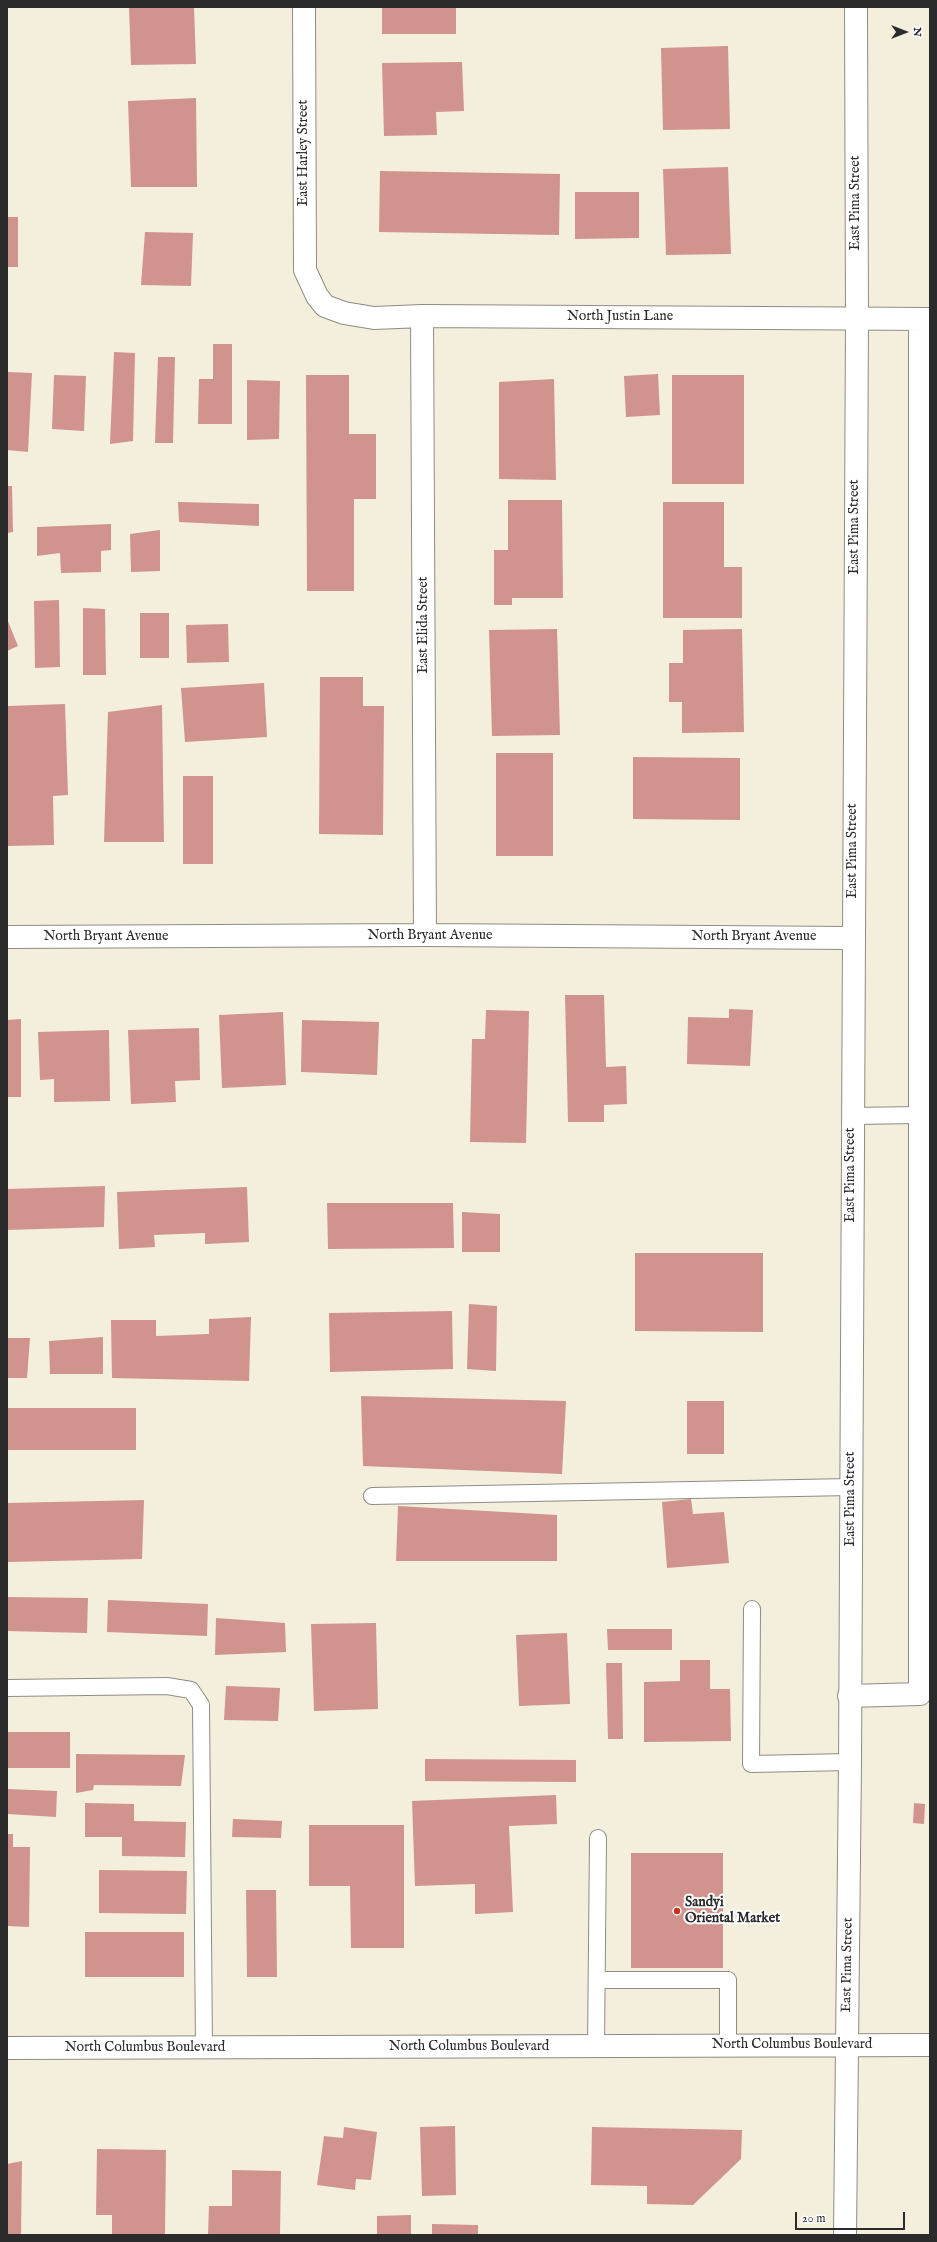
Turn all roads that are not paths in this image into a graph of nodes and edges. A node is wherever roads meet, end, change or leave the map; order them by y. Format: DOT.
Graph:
graph roads {
  1 [pos="304,7"];
  2 [pos="856,7"];
  3 [pos="317,296"];
  4 [pos="422,316"];
  5 [pos="857,318"];
  6 [pos="925,319"];
  7 [pos="425,935"];
  8 [pos="7,937"];
  9 [pos="852,938"];
  10 [pos="852,1116"];
  11 [pos="924,1121"];
  12 [pos="851,1486"];
  13 [pos="372,1496"];
  14 [pos="752,1609"];
  15 [pos="7,1688"];
  16 [pos="849,1696"];
  17 [pos="850,1762"];
  18 [pos="598,1838"];
  19 [pos="596,1980"];
  20 [pos="847,2045"];
  21 [pos="930,2045"];
  22 [pos="728,2046"];
  23 [pos="596,2047"];
  24 [pos="7,2048"];
  25 [pos="204,2048"];
  26 [pos="845,2235"];
  1 -- 3 [label="street, East Harley Street"];
  2 -- 5 [label="street, East Pima Street"];
  3 -- 4 [label="street, North Justin Lane"];
  4 -- 5 [label="street, North Justin Lane"];
  4 -- 7 [label="street, East Elida Street"];
  5 -- 6 [label="street, North Justin Lane"];
  5 -- 9 [label="street, East Pima Street"];
  6 -- 11 [label="street"];
  7 -- 8 [label="street, North Bryant Avenue"];
  7 -- 9 [label="street, North Bryant Avenue"];
  9 -- 10 [label="street, East Pima Street"];
  10 -- 11 [label="lane"];
  10 -- 12 [label="street, East Pima Street"];
  11 -- 16 [label="street"];
  12 -- 13 [label="lane"];
  12 -- 16 [label="street, East Pima Street"];
  14 -- 17 [label="lane"];
  15 -- 25 [label="lane"];
  16 -- 17 [label="street, East Pima Street"];
  17 -- 20 [label="street, East Pima Street"];
  18 -- 19 [label="lane"];
  19 -- 22 [label="lane"];
  19 -- 23 [label="lane"];
  20 -- 21 [label="street, North Columbus Boulevard"];
  20 -- 22 [label="street, North Columbus Boulevard"];
  20 -- 26 [label="street, East Pima Street"];
  22 -- 23 [label="street, North Columbus Boulevard"];
  23 -- 25 [label="street, North Columbus Boulevard"];
  24 -- 25 [label="street, North Columbus Boulevard"];
}
